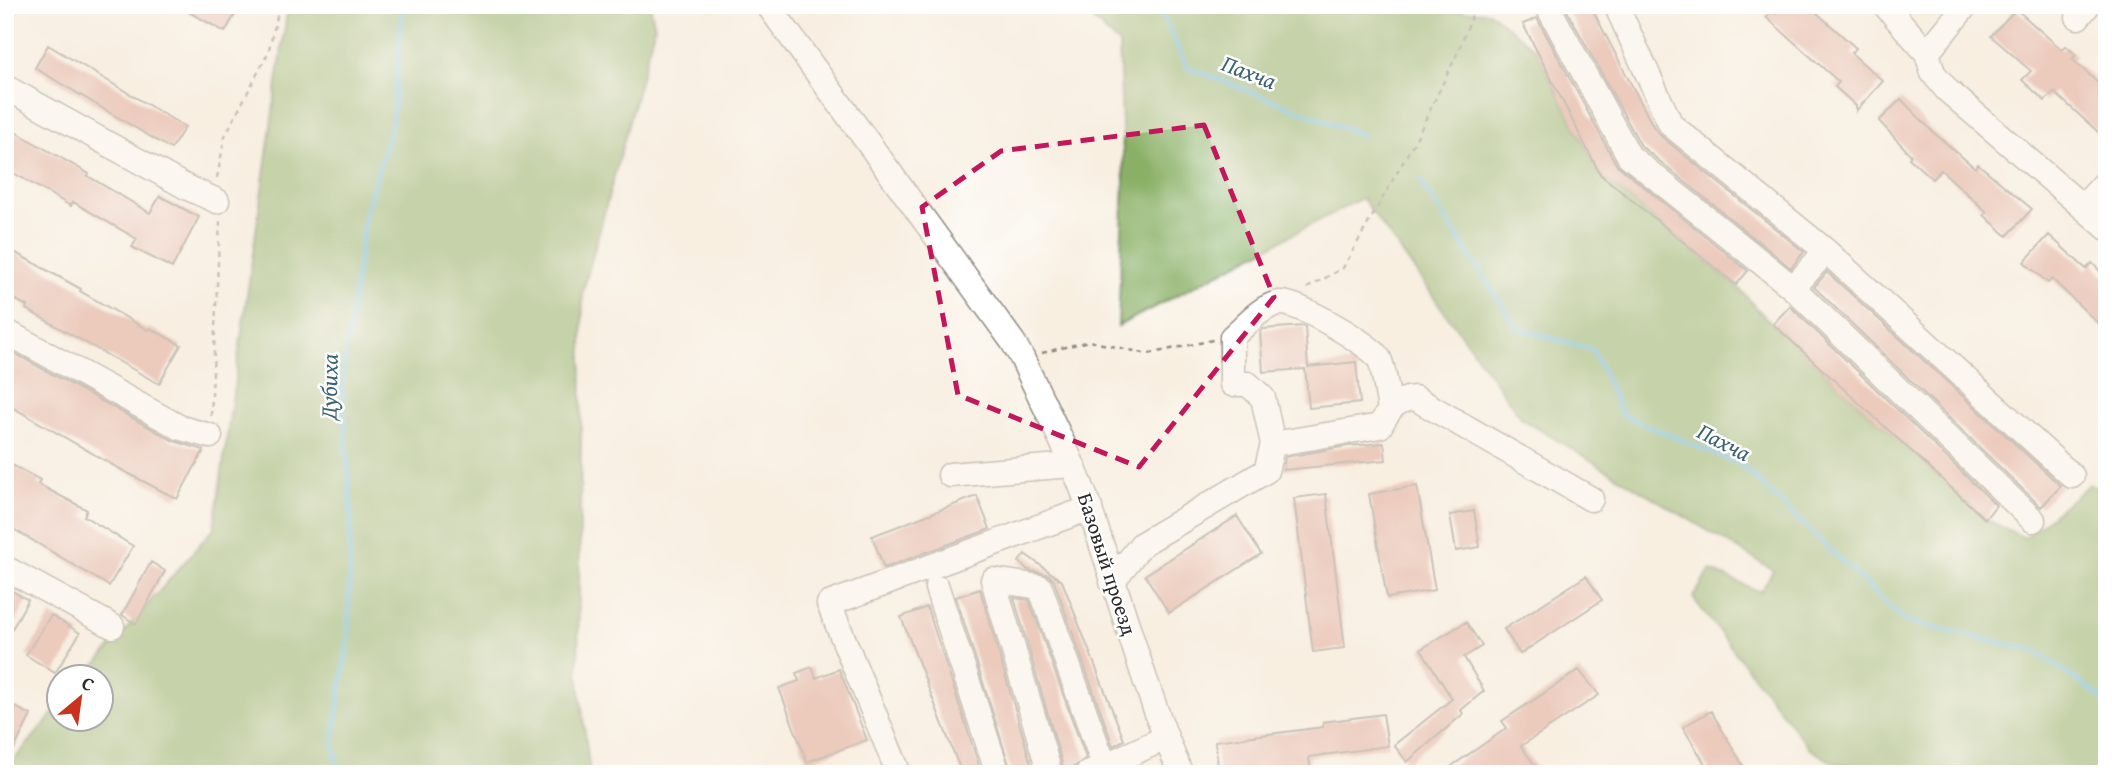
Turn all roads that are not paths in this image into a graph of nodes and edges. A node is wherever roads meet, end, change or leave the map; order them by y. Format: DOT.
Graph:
graph roads {
  1 [pos="768,5"];
  2 [pos="1547,5"];
  3 [pos="1616,5"];
  4 [pos="1885,5"];
  5 [pos="1966,5"];
  6 [pos="1927,53"];
  7 [pos="5,87"];
  8 [pos="2107,181"];
  9 [pos="217,201"];
  10 [pos="2083,207"];
  11 [pos="2107,228"];
  12 [pos="1826,251"];
  13 [pos="1793,288"];
  14 [pos="5,331"];
  15 [pos="1390,409"];
  16 [pos="210,436"];
  17 [pos="1273,444"];
  18 [pos="1072,465"];
  19 [pos="950,475"];
  20 [pos="2072,476"];
  21 [pos="1591,499"];
  22 [pos="1090,508"];
  23 [pos="2033,520"];
  24 [pos="5,568"];
  25 [pos="1112,582"];
  26 [pos="936,588"];
  27 [pos="112,626"];
  28 [pos="1165,738"];
  29 [pos="1095,769"];
  30 [pos="899,774"];
  31 [pos="998,774"];
  32 [pos="1050,774"];
  33 [pos="1181,774"];
  1 -- 18 [label="street, Базовый проезд"];
  2 -- 13 [label="street"];
  3 -- 12 [label="street"];
  4 -- 6 [label="street"];
  5 -- 6 [label="street"];
  6 -- 10 [label="street"];
  7 -- 9 [label="street"];
  8 -- 10 [label="street"];
  10 -- 11 [label="street"];
  12 -- 13 [label="street"];
  12 -- 20 [label="street"];
  13 -- 23 [label="street"];
  14 -- 16 [label="street"];
  15 -- 17 [label="street"];
  15 -- 17 [label="street"];
  15 -- 21 [label="street"];
  17 -- 25 [label="street"];
  18 -- 19 [label="street"];
  18 -- 22 [label="street, Базовый проезд"];
  22 -- 25 [label="street, Базовый проезд"];
  22 -- 30 [label="street"];
  24 -- 27 [label="street"];
  25 -- 28 [label="street, Базовый проезд"];
  26 -- 31 [label="street"];
  28 -- 29 [label="street"];
  28 -- 33 [label="street, Базовый проезд"];
  29 -- 32 [label="street"];
}
